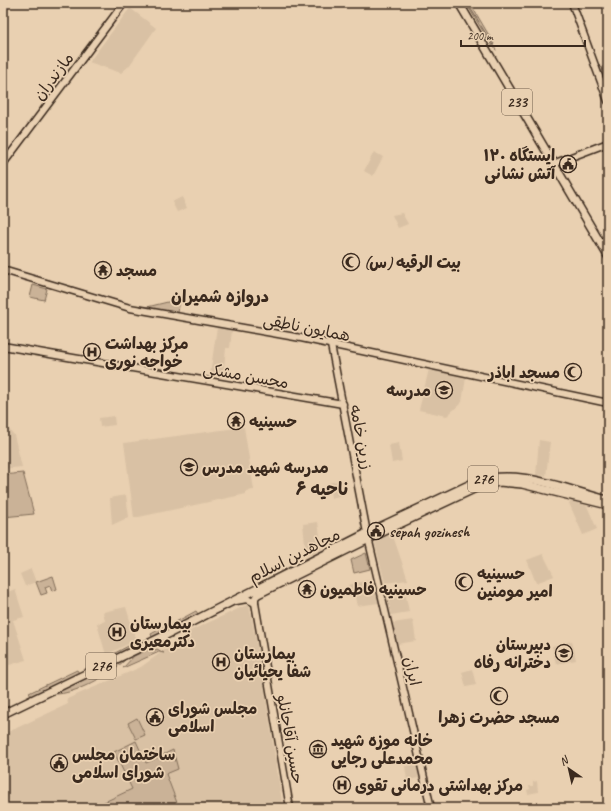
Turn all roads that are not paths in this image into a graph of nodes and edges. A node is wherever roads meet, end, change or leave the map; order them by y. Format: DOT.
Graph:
graph roads {
  1 [pos="124,3"];
  2 [pos="459,3"];
  3 [pos="464,3"];
  4 [pos="572,3"];
  5 [pos="608,101"];
  6 [pos="608,144"];
  7 [pos="556,163"];
  8 [pos="3,164"];
  9 [pos="608,247"];
  10 [pos="608,256"];
  11 [pos="3,270"];
  12 [pos="331,345"];
  13 [pos="3,346"];
  14 [pos="608,403"];
  15 [pos="343,404"];
  16 [pos="608,500"];
  17 [pos="608,505"];
  18 [pos="368,536"];
  19 [pos="258,594"];
  20 [pos="230,603"];
  21 [pos="255,603"];
  22 [pos="3,714"];
  23 [pos="290,808"];
  24 [pos="431,808"];
  1 -- 8 [label="main road, مازندران"];
  2 -- 7 [label="main road, 233"];
  3 -- 7 [label="main road, 233"];
  4 -- 5 [label="main road"];
  6 -- 7 [label="main road"];
  7 -- 9 [label="main road, 233"];
  7 -- 10 [label="main road, 233"];
  11 -- 12 [label="main road, همایون ناطقی"];
  12 -- 14 [label="main road, همایون ناطقی"];
  12 -- 15 [label="main road, زرین خامه"];
  13 -- 15 [label="main road, محسن مشکی"];
  15 -- 18 [label="main road, زرین خامه"];
  16 -- 18 [label="main road, مجاهدین اسلام / 276"];
  17 -- 18 [label="main road, مجاهدین اسلام / 276"];
  18 -- 19 [label="main road, مجاهدین اسلام / 276"];
  18 -- 20 [label="main road, مجاهدین اسلام / 276"];
  18 -- 24 [label="main road, ایران"];
  19 -- 21 [label="main road"];
  20 -- 21 [label="main road"];
  20 -- 22 [label="main road, مجاهدین اسلام / 276"];
  21 -- 23 [label="main road, حسین آقاجانلو"];
}
